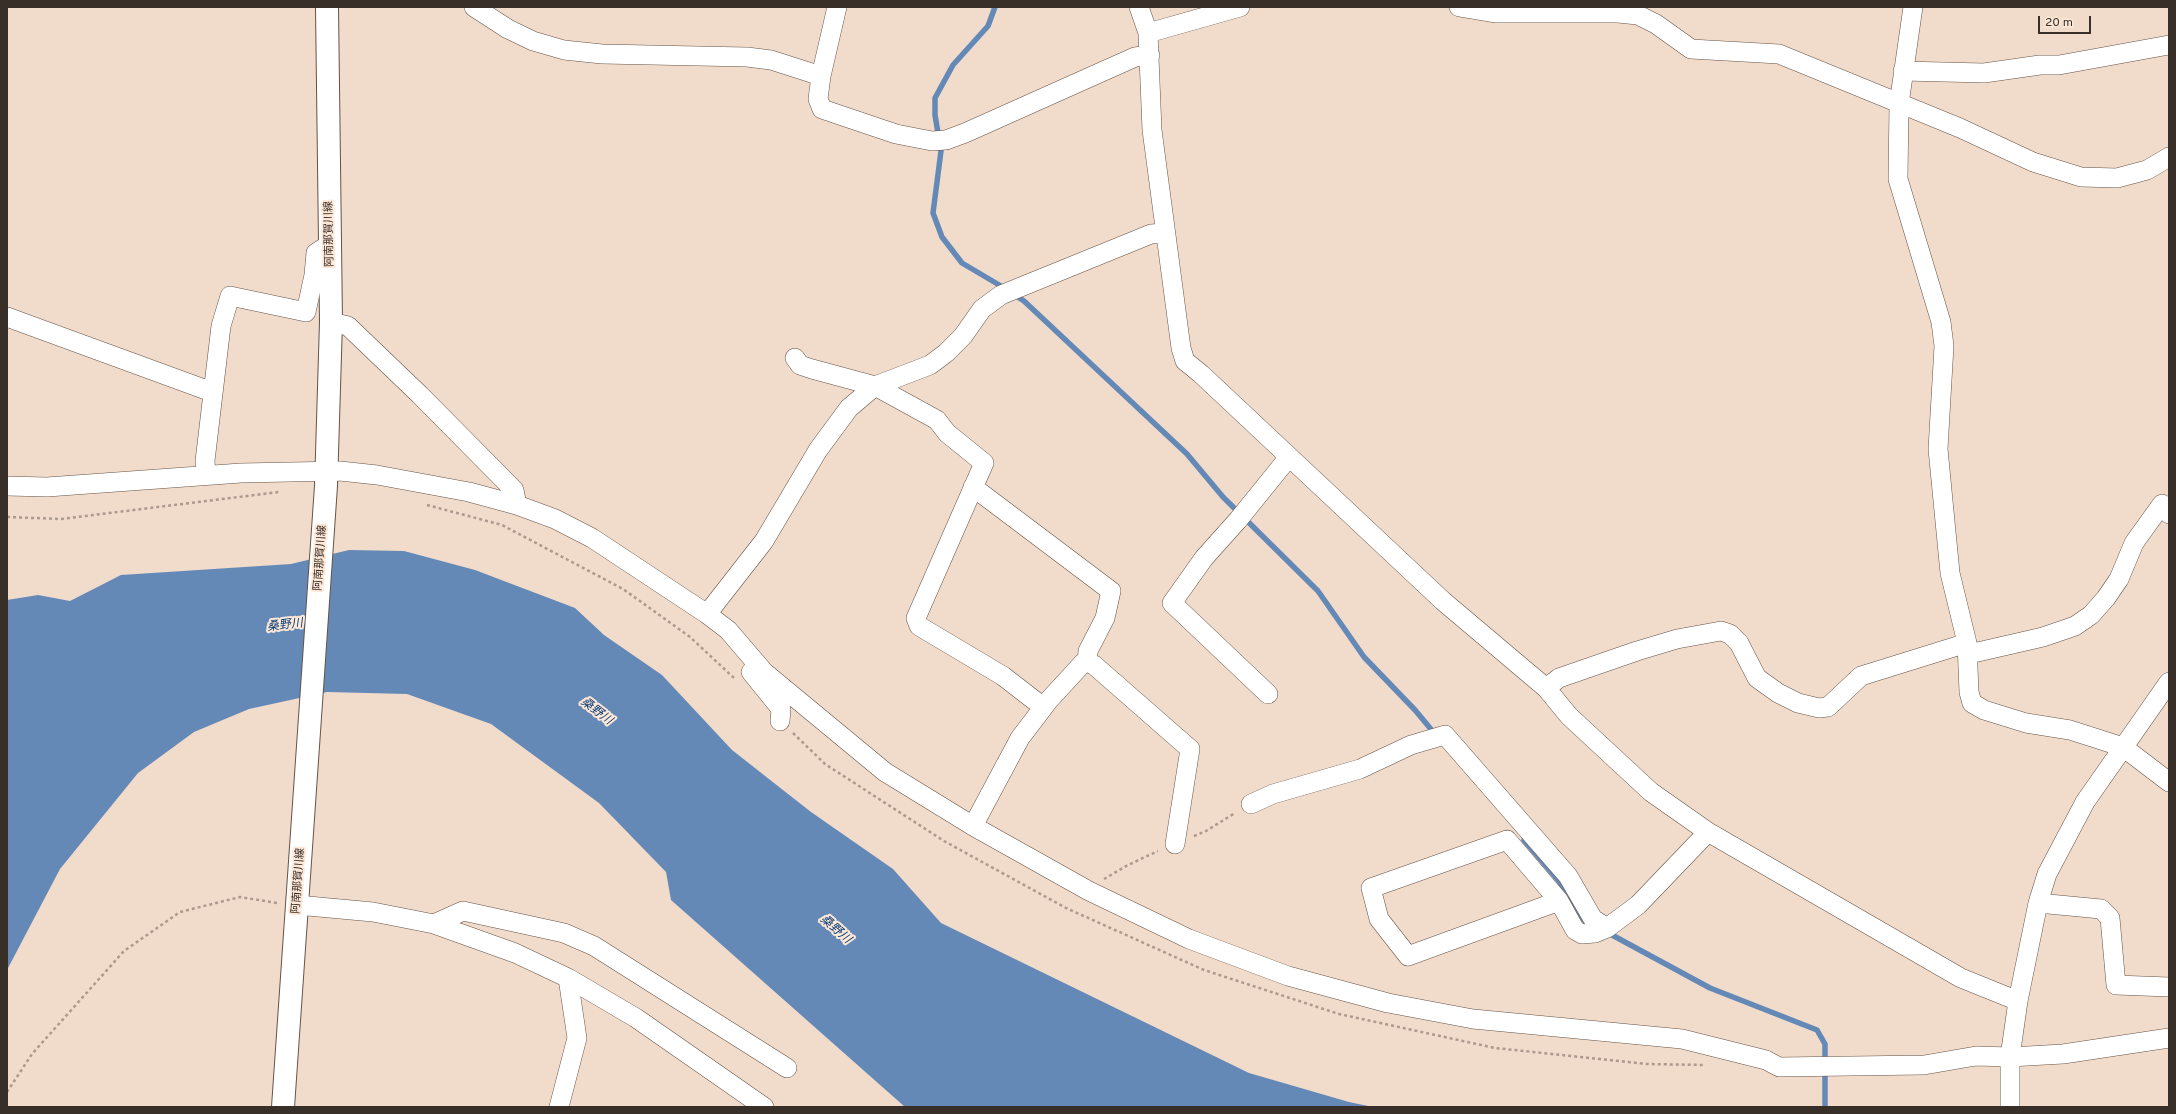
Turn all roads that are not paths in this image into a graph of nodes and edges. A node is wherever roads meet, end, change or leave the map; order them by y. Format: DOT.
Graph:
graph roads {
  1 [pos="327,7"];
  2 [pos="474,7"];
  3 [pos="837,7"];
  4 [pos="1139,7"];
  5 [pos="1240,7"];
  6 [pos="1459,7"];
  7 [pos="1913,7"];
  8 [pos="1148,33"];
  9 [pos="2169,45"];
  10 [pos="1150,55"];
  11 [pos="1903,71"];
  12 [pos="821,76"];
  13 [pos="1899,104"];
  14 [pos="2169,157"];
  15 [pos="1165,233"];
  16 [pos="330,244"];
  17 [pos="7,317"];
  18 [pos="331,322"];
  19 [pos="795,358"];
  20 [pos="875,386"];
  21 [pos="212,392"];
  22 [pos="1289,457"];
  23 [pos="326,471"];
  24 [pos="206,475"];
  25 [pos="7,486"];
  26 [pos="973,487"];
  27 [pos="2167,504"];
  28 [pos="517,505"];
  29 [pos="707,614"];
  30 [pos="1968,649"];
  31 [pos="1087,662"];
  32 [pos="2169,682"];
  33 [pos="1546,688"];
  34 [pos="1268,694"];
  35 [pos="1043,707"];
  36 [pos="780,721"];
  37 [pos="2123,747"];
  38 [pos="2169,782"];
  39 [pos="1251,804"];
  40 [pos="973,826"];
  41 [pos="1708,832"];
  42 [pos="1175,844"];
  43 [pos="1559,901"];
  44 [pos="2038,903"];
  45 [pos="297,906"];
  46 [pos="434,924"];
  47 [pos="1607,928"];
  48 [pos="568,978"];
  49 [pos="2169,987"];
  50 [pos="2018,1001"];
  51 [pos="2169,1026"];
  52 [pos="2169,1038"];
  53 [pos="2135,1044"];
  54 [pos="2010,1057"];
  55 [pos="787,1068"];
  56 [pos="283,1107"];
  57 [pos="559,1107"];
  58 [pos="764,1107"];
  59 [pos="2010,1107"];
  1 -- 16 [label="main road, 阿南那賀川線"];
  2 -- 12 [label="street"];
  3 -- 12 [label="street"];
  4 -- 8 [label="street"];
  5 -- 8 [label="street"];
  6 -- 13 [label="street"];
  7 -- 11 [label="street"];
  8 -- 10 [label="street"];
  9 -- 11 [label="street"];
  10 -- 12 [label="street"];
  10 -- 15 [label="street"];
  11 -- 13 [label="street"];
  13 -- 14 [label="street"];
  13 -- 30 [label="street"];
  15 -- 20 [label="street"];
  15 -- 22 [label="street"];
  16 -- 18 [label="main road, 阿南那賀川線"];
  16 -- 21 [label="street"];
  17 -- 21 [label="street"];
  18 -- 23 [label="main road, 阿南那賀川線"];
  18 -- 28 [label="street"];
  19 -- 20 [label="street"];
  20 -- 26 [label="street"];
  20 -- 29 [label="street"];
  21 -- 24 [label="street"];
  22 -- 33 [label="street"];
  22 -- 34 [label="street"];
  23 -- 24 [label="street"];
  23 -- 28 [label="street"];
  23 -- 45 [label="main road, 阿南那賀川線"];
  24 -- 25 [label="street"];
  26 -- 31 [label="street"];
  26 -- 35 [label="street"];
  27 -- 30 [label="street"];
  28 -- 29 [label="street"];
  29 -- 36 [label="street"];
  29 -- 40 [label="street"];
  30 -- 33 [label="street"];
  30 -- 37 [label="street"];
  31 -- 35 [label="street"];
  31 -- 42 [label="street"];
  32 -- 37 [label="street"];
  33 -- 41 [label="street"];
  35 -- 40 [label="street"];
  37 -- 38 [label="street"];
  37 -- 44 [label="street"];
  39 -- 47 [label="street"];
  40 -- 54 [label="street"];
  41 -- 47 [label="street"];
  41 -- 50 [label="street"];
  43 -- 43 [label="street"];
  43 -- 47 [label="street"];
  44 -- 49 [label="street"];
  44 -- 50 [label="street"];
  45 -- 46 [label="street"];
  45 -- 56 [label="main road, 阿南那賀川線"];
  46 -- 48 [label="street"];
  46 -- 55 [label="street"];
  48 -- 57 [label="street"];
  48 -- 58 [label="street"];
  50 -- 54 [label="street"];
  51 -- 53 [label="street"];
  52 -- 53 [label="street"];
  53 -- 54 [label="street"];
  54 -- 59 [label="street"];
}
